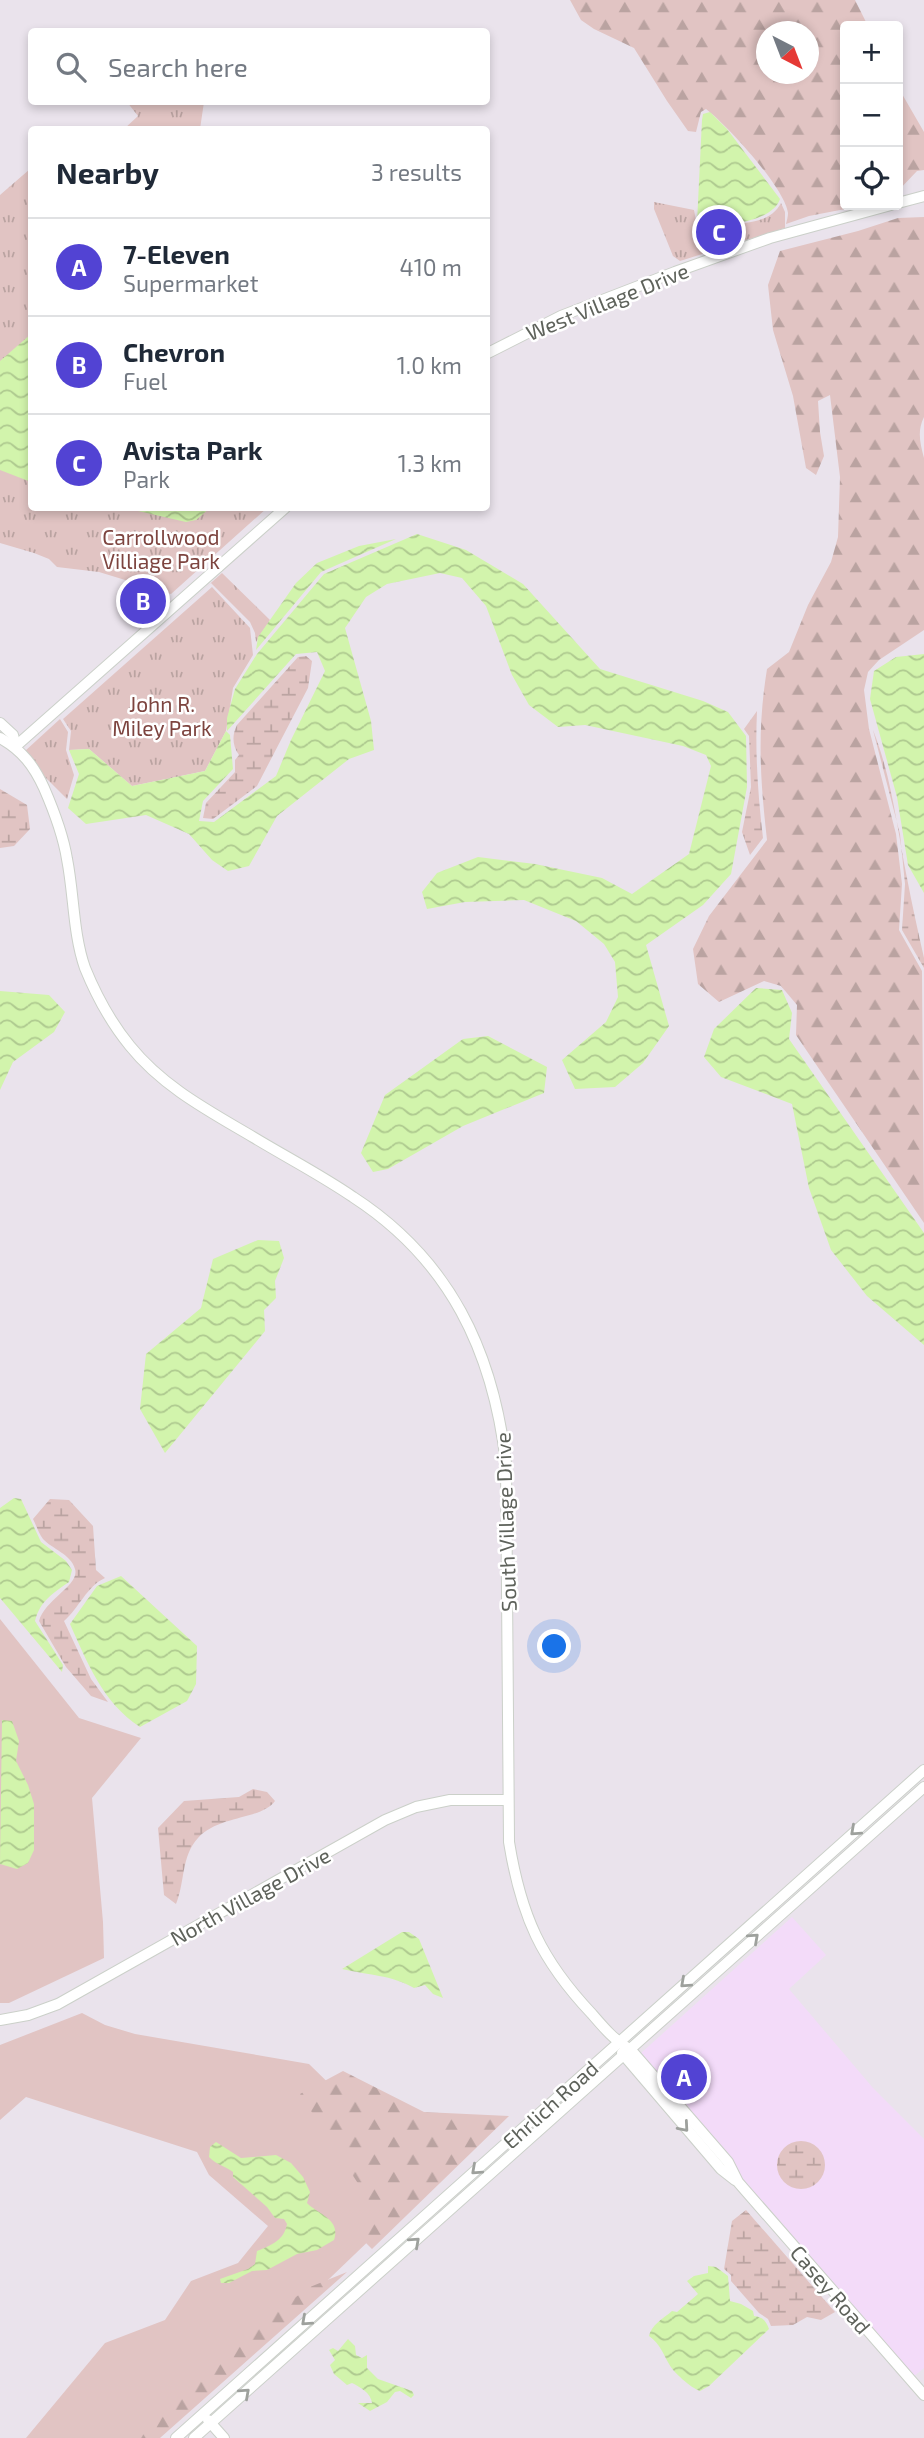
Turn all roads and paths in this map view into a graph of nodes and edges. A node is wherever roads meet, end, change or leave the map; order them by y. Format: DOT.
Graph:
graph roads {
  1 [pos="924,196"];
  2 [pos="903,202"];
  3 [pos="873,210"];
  4 [pos="490,352"];
  5 [pos="282,511"];
  6 [pos="0,723"];
  7 [pos="0,738"];
  8 [pos="16,746"];
  9 [pos="924,1770"];
  10 [pos="924,1780"];
  11 [pos="924,1787"];
  12 [pos="507,1800"];
  13 [pos="891,1816"];
  14 [pos="0,2020"];
  15 [pos="618,2043"];
  16 [pos="627,2054"];
  17 [pos="924,2395"];
  18 [pos="202,2414"];
  19 [pos="211,2423"];
  20 [pos="176,2438"];
  21 [pos="194,2438"];
  22 [pos="224,2438"];
  1 -- 2 [label="street"];
  3 -- 4 [label="street, West Village Drive"];
  5 -- 8 [label="street"];
  6 -- 8 [label="street, South Village Drive"];
  7 -- 8 [label="street, South Village Drive"];
  8 -- 12 [label="street, South Village Drive"];
  9 -- 15 [label="street, Ehrlich Road, one-way"];
  10 -- 13 [label="street"];
  11 -- 13 [label="street, Ehrlich Road"];
  12 -- 14 [label="street, North Village Drive"];
  12 -- 15 [label="street, South Village Drive"];
  16 -- 13 [label="street, Ehrlich Road, one-way"];
  15 -- 16 [label="street, Casey Road"];
  15 -- 18 [label="street, Ehrlich Road, one-way"];
  16 -- 17 [label="street, Casey Road"];
  19 -- 16 [label="street, Ehrlich Road, one-way"];
  18 -- 19 [label="street"];
  18 -- 20 [label="street, Ehrlich Road"];
  19 -- 21 [label="street, Ehrlich Road"];
  19 -- 22 [label="street"];
}
